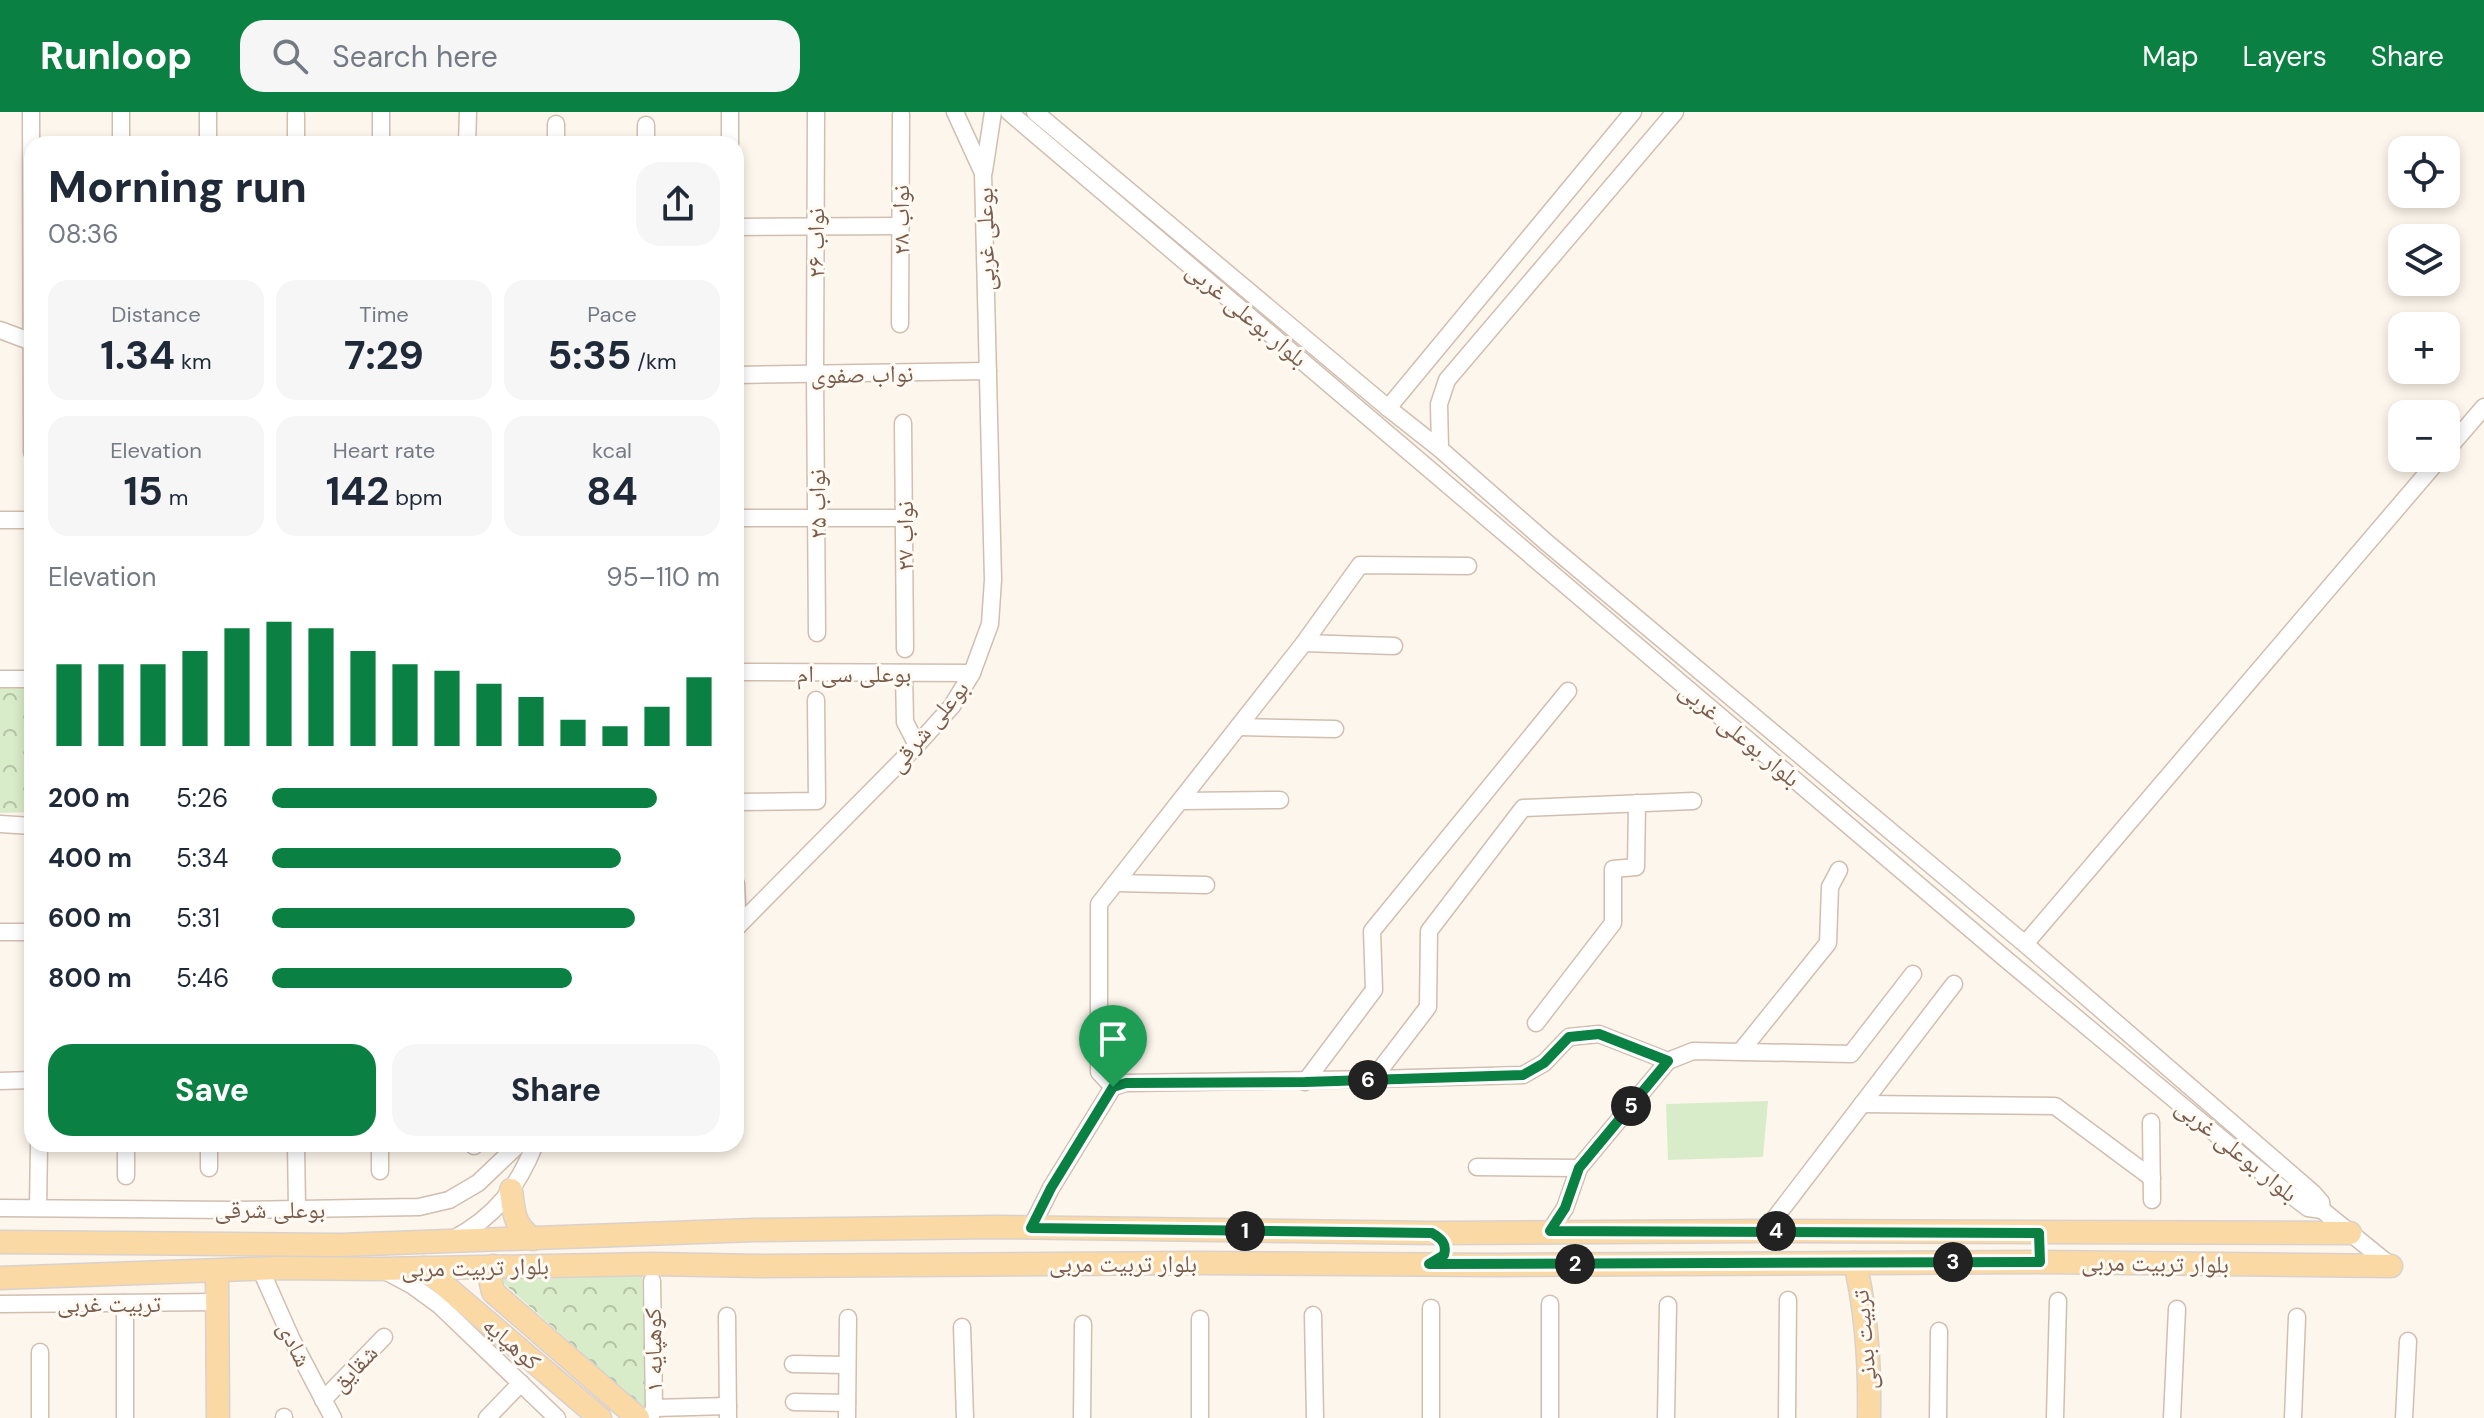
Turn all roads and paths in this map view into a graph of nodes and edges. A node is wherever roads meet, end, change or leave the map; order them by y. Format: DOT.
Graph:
graph roads {
  1 [pos="31,112"];
  2 [pos="121,112"];
  3 [pos="208,112"];
  4 [pos="381,112"];
  5 [pos="468,112"];
  6 [pos="730,112"];
  7 [pos="816,112"];
  8 [pos="955,112"];
  9 [pos="993,112"];
  10 [pos="1009,112"];
  11 [pos="1035,112"];
  12 [pos="1633,112"];
  13 [pos="1675,112"];
  14 [pos="296,115"];
  15 [pos="901,115"];
  16 [pos="556,124"];
  17 [pos="646,125"];
  18 [pos="31,136"];
  19 [pos="121,136"];
  20 [pos="208,136"];
  21 [pos="296,136"];
  22 [pos="381,136"];
  23 [pos="467,136"];
  24 [pos="556,136"];
  25 [pos="646,136"];
  26 [pos="730,136"];
  27 [pos="983,173"];
  28 [pos="815,226"];
  29 [pos="900,226"];
  30 [pos="744,227"];
  31 [pos="900,324"];
  32 [pos="0,330"];
  33 [pos="24,339"];
  34 [pos="988,371"];
  35 [pos="744,375"];
  36 [pos="815,375"];
  37 [pos="2484,407"];
  38 [pos="1388,408"];
  39 [pos="903,423"];
  40 [pos="2460,435"];
  41 [pos="1440,449"];
  42 [pos="2428,472"];
  43 [pos="744,518"];
  44 [pos="817,518"];
  45 [pos="904,518"];
  46 [pos="0,520"];
  47 [pos="24,520"];
  48 [pos="1546,542"];
  49 [pos="1534,559"];
  50 [pos="1468,566"];
  51 [pos="817,633"];
  52 [pos="1304,643"];
  53 [pos="1394,646"];
  54 [pos="905,649"];
  55 [pos="744,672"];
  56 [pos="904,673"];
  57 [pos="972,673"];
  58 [pos="0,679"];
  59 [pos="24,679"];
  60 [pos="1568,691"];
  61 [pos="816,700"];
  62 [pos="1747,710"];
  63 [pos="1238,727"];
  64 [pos="1733,727"];
  65 [pos="1335,729"];
  66 [pos="917,745"];
  67 [pos="1280,800"];
  68 [pos="1180,801"];
  69 [pos="1693,801"];
  70 [pos="744,802"];
  71 [pos="1637,803"];
  72 [pos="0,824"];
  73 [pos="24,826"];
  74 [pos="1839,870"];
  75 [pos="1116,883"];
  76 [pos="1206,885"];
  77 [pos="744,920"];
  78 [pos="0,932"];
  79 [pos="24,932"];
  80 [pos="2025,944"];
  81 [pos="1913,974"];
  82 [pos="1954,984"];
  83 [pos="1536,1023"];
  84 [pos="1741,1051"];
  85 [pos="1668,1061"];
  86 [pos="1373,1079"];
  87 [pos="24,1080"];
  88 [pos="0,1081"];
  89 [pos="1305,1082"];
  90 [pos="1113,1087"];
  91 [pos="1862,1104"];
  92 [pos="2151,1122"];
  93 [pos="39,1152"];
  94 [pos="126,1152"];
  95 [pos="209,1152"];
  96 [pos="296,1152"];
  97 [pos="380,1152"];
  98 [pos="511,1152"];
  99 [pos="532,1152"];
  100 [pos="1477,1167"];
  101 [pos="209,1168"];
  102 [pos="1579,1168"];
  103 [pos="380,1171"];
  104 [pos="126,1176"];
  105 [pos="2152,1178"];
  106 [pos="511,1190"];
  107 [pos="2152,1200"];
  108 [pos="0,1208"];
  109 [pos="38,1208"];
  110 [pos="297,1209"];
  111 [pos="2322,1210"];
  112 [pos="1031,1228"];
  113 [pos="754,1230"];
  114 [pos="1550,1231"];
  115 [pos="1765,1231"];
  116 [pos="1499,1232"];
  117 [pos="1432,1233"];
  118 [pos="2039,1233"];
  119 [pos="2350,1233"];
  120 [pos="533,1239"];
  121 [pos="3,1242"];
  122 [pos="448,1242"];
  123 [pos="2040,1262"];
  124 [pos="1855,1263"];
  125 [pos="1429,1264"];
  126 [pos="1498,1265"];
  127 [pos="493,1266"];
  128 [pos="758,1266"];
  129 [pos="2391,1266"];
  130 [pos="260,1268"];
  131 [pos="424,1268"];
  132 [pos="379,1269"];
  133 [pos="217,1271"];
  134 [pos="3,1277"];
  135 [pos="652,1281"];
  136 [pos="493,1292"];
  137 [pos="457,1295"];
  138 [pos="1788,1300"];
  139 [pos="2058,1301"];
  140 [pos="218,1302"];
  141 [pos="125,1303"];
  142 [pos="0,1304"];
  143 [pos="1550,1304"];
  144 [pos="1668,1305"];
  145 [pos="1431,1308"];
  146 [pos="2177,1309"];
  147 [pos="1313,1315"];
  148 [pos="727,1316"];
  149 [pos="2297,1317"];
  150 [pos="848,1318"];
  151 [pos="1200,1319"];
  152 [pos="1083,1324"];
  153 [pos="962,1327"];
  154 [pos="1939,1331"];
  155 [pos="384,1337"];
  156 [pos="2408,1341"];
  157 [pos="40,1352"];
  158 [pos="793,1364"];
  159 [pos="847,1365"];
  160 [pos="1870,1382"];
  161 [pos="521,1383"];
  162 [pos="323,1400"];
  163 [pos="794,1402"];
  164 [pos="847,1410"];
  165 [pos="728,1412"];
  166 [pos="625,1413"];
  167 [pos="40,1418"];
  168 [pos="125,1418"];
  169 [pos="218,1418"];
  170 [pos="333,1418"];
  171 [pos="487,1418"];
  172 [pos="557,1418"];
  173 [pos="965,1418"];
  174 [pos="1082,1418"];
  175 [pos="1200,1418"];
  176 [pos="1315,1418"];
  177 [pos="1431,1418"];
  178 [pos="1550,1418"];
  179 [pos="1666,1418"];
  180 [pos="1787,1418"];
  181 [pos="1854,1418"];
  182 [pos="1869,1418"];
  183 [pos="1938,1418"];
  184 [pos="2055,1418"];
  185 [pos="2172,1418"];
  186 [pos="2293,1418"];
  187 [pos="2404,1418"];
  1 -- 18 [label="street"];
  2 -- 19 [label="street"];
  3 -- 20 [label="street"];
  4 -- 22 [label="street"];
  5 -- 23 [label="street"];
  6 -- 26 [label="street"];
  7 -- 28 [label="street, نواب ۲۶"];
  8 -- 27 [label="street, بوعلی غربی"];
  9 -- 27 [label="street"];
  10 -- 49 [label="street, بلوار بوعلی غربی"];
  11 -- 38 [label="street, بلوار بوعلی غربی"];
  12 -- 38 [label="street"];
  13 -- 41 [label="street"];
  14 -- 21 [label="street"];
  15 -- 29 [label="street, نواب ۲۸"];
  16 -- 24 [label="street"];
  17 -- 25 [label="street"];
  27 -- 34 [label="street, بوعلی غربی"];
  28 -- 29 [label="street"];
  28 -- 30 [label="street"];
  28 -- 36 [label="street, نواب ۲۶"];
  29 -- 31 [label="street, نواب ۲۸"];
  32 -- 33 [label="street"];
  34 -- 36 [label="street, نواب صفوی"];
  34 -- 57 [label="street, بوعلی شرقی"];
  35 -- 36 [label="street, نواب صفوی"];
  36 -- 44 [label="street, نواب ۲۵"];
  37 -- 40 [label="street"];
  38 -- 41 [label="street, بلوار بوعلی غربی"];
  39 -- 45 [label="street, نواب ۲۷"];
  41 -- 48 [label="street, بلوار بوعلی غربی"];
  42 -- 80 [label="street"];
  43 -- 44 [label="street"];
  44 -- 45 [label="street"];
  44 -- 51 [label="street, نواب ۲۵"];
  45 -- 54 [label="street, نواب ۲۷"];
  46 -- 47 [label="street"];
  48 -- 49 [label="street"];
  48 -- 62 [label="street, بلوار بوعلی غربی"];
  49 -- 64 [label="street, بلوار بوعلی غربی"];
  50 -- 52 [label="street"];
  52 -- 53 [label="street"];
  52 -- 63 [label="street"];
  55 -- 56 [label="street, بوعلی سی ام"];
  56 -- 57 [label="street, بوعلی سی ام"];
  56 -- 66 [label="street"];
  57 -- 66 [label="street, بوعلی شرقی"];
  58 -- 59 [label="street"];
  60 -- 89 [label="street"];
  61 -- 70 [label="street"];
  62 -- 64 [label="street"];
  62 -- 80 [label="street, بلوار بوعلی غربی"];
  63 -- 65 [label="street"];
  63 -- 68 [label="street"];
  64 -- 111 [label="street, بلوار بوعلی غربی"];
  66 -- 77 [label="street, بوعلی شرقی"];
  67 -- 68 [label="street"];
  68 -- 75 [label="street"];
  69 -- 71 [label="street"];
  71 -- 83 [label="street"];
  71 -- 86 [label="street"];
  72 -- 73 [label="street"];
  74 -- 84 [label="street"];
  75 -- 76 [label="street"];
  75 -- 90 [label="street"];
  78 -- 79 [label="street"];
  80 -- 111 [label="street, بلوار بوعلی غربی"];
  81 -- 84 [label="street"];
  82 -- 91 [label="street"];
  84 -- 85 [label="street"];
  85 -- 86 [label="street"];
  85 -- 102 [label="street"];
  86 -- 89 [label="street"];
  87 -- 88 [label="street"];
  89 -- 90 [label="street"];
  90 -- 112 [label="street"];
  91 -- 105 [label="street"];
  91 -- 115 [label="street"];
  92 -- 105 [label="street"];
  93 -- 109 [label="street"];
  94 -- 104 [label="street"];
  95 -- 101 [label="street"];
  96 -- 110 [label="street"];
  97 -- 103 [label="street"];
  98 -- 110 [label="street, بوعلی شرقی"];
  99 -- 106 [label="street"];
  100 -- 102 [label="street"];
  102 -- 114 [label="street"];
  105 -- 107 [label="street"];
  106 -- 120 [label="main road"];
  106 -- 122 [label="street"];
  108 -- 109 [label="street, بوعلی شرقی"];
  109 -- 110 [label="street, بوعلی شرقی"];
  111 -- 119 [label="street"];
  112 -- 113 [label="main road, بلوار تربیت مربی"];
  112 -- 117 [label="main road, بلوار تربیت مربی"];
  113 -- 120 [label="main road, بلوار تربیت مربی"];
  113 -- 128 [label="main road"];
  114 -- 115 [label="main road, بلوار تربیت مربی"];
  114 -- 116 [label="main road, بلوار تربیت مربی"];
  115 -- 118 [label="main road, بلوار تربیت مربی"];
  116 -- 117 [label="main road, بلوار تربیت مربی"];
  116 -- 126 [label="main road"];
  117 -- 125 [label="main road"];
  118 -- 119 [label="main road, بلوار تربیت مربی"];
  118 -- 123 [label="main road"];
  119 -- 129 [label="street"];
  120 -- 122 [label="main road, بلوار تربیت مربی"];
  121 -- 122 [label="main road, بلوار تربیت مربی"];
  123 -- 124 [label="main road, بلوار تربیت مربی"];
  123 -- 129 [label="main road, بلوار تربیت مربی"];
  124 -- 126 [label="main road, بلوار تربیت مربی"];
  124 -- 160 [label="main road, تربیت بدنی"];
  125 -- 126 [label="main road, بلوار تربیت مربی"];
  125 -- 128 [label="main road, بلوار تربیت مربی"];
  127 -- 128 [label="main road, بلوار تربیت مربی"];
  127 -- 131 [label="main road, بلوار تربیت مربی"];
  127 -- 136 [label="main road, کوهپایه"];
  130 -- 132 [label="main road, بلوار تربیت مربی"];
  130 -- 133 [label="main road, بلوار تربیت مربی"];
  130 -- 162 [label="street, شادی"];
  131 -- 132 [label="main road, بلوار تربیت مربی"];
  131 -- 137 [label="main road, کوهپایه"];
  132 -- 161 [label="street"];
  133 -- 134 [label="main road, بلوار تربیت مربی"];
  133 -- 140 [label="main road"];
  135 -- 166 [label="street, کوهپایه ۱"];
  136 -- 137 [label="main road"];
  136 -- 166 [label="main road, کوهپایه"];
  137 -- 166 [label="main road, کوهپایه"];
  138 -- 180 [label="street"];
  139 -- 184 [label="street"];
  140 -- 141 [label="street, تربیت غربی"];
  140 -- 169 [label="main road"];
  141 -- 142 [label="street, تربیت غربی"];
  141 -- 168 [label="street"];
  143 -- 178 [label="street"];
  144 -- 179 [label="street"];
  145 -- 177 [label="street"];
  146 -- 185 [label="street"];
  147 -- 176 [label="street"];
  148 -- 165 [label="street"];
  149 -- 186 [label="street"];
  150 -- 159 [label="street"];
  151 -- 175 [label="street"];
  152 -- 174 [label="street"];
  153 -- 173 [label="street"];
  154 -- 183 [label="street"];
  155 -- 162 [label="street, شقایق"];
  156 -- 187 [label="street"];
  157 -- 167 [label="street"];
  158 -- 159 [label="street"];
  159 -- 164 [label="street"];
  160 -- 181 [label="main road"];
  160 -- 182 [label="main road, تربیت بدنی"];
  161 -- 171 [label="street"];
  161 -- 172 [label="street"];
  162 -- 170 [label="street, شادی"];
  163 -- 164 [label="street"];
  165 -- 166 [label="street"];
}
